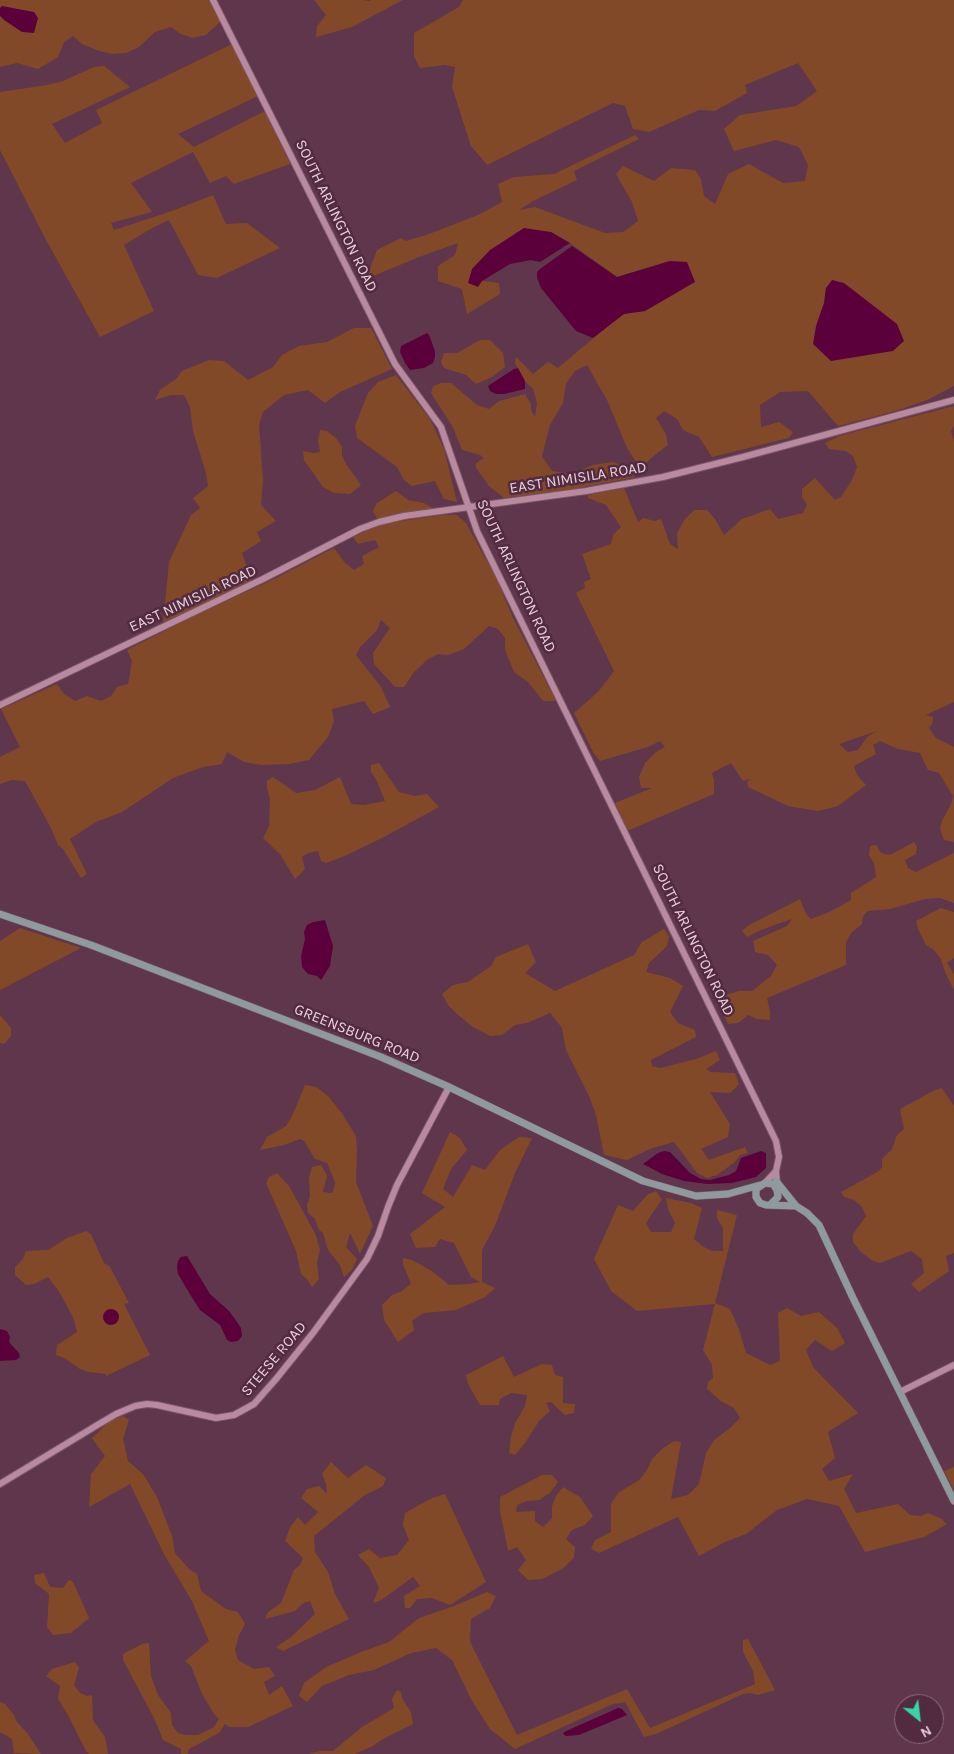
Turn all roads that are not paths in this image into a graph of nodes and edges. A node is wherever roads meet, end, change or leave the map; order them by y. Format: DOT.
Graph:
graph roads {
  1 [pos="213,0"];
  2 [pos="954,400"];
  3 [pos="468,508"];
  4 [pos="0,706"];
  5 [pos="0,914"];
  6 [pos="449,1087"];
  7 [pos="776,1171"];
  8 [pos="776,1181"];
  9 [pos="762,1184"];
  10 [pos="742,1191"];
  11 [pos="778,1191"];
  12 [pos="756,1198"];
  13 [pos="770,1205"];
  14 [pos="793,1206"];
  15 [pos="954,1365"];
  16 [pos="900,1392"];
  17 [pos="0,1484"];
  18 [pos="954,1501"];
  1 -- 3 [label="street, SOUTH ARLINGTON ROAD"];
  2 -- 3 [label="street, EAST NIMISILA ROAD"];
  3 -- 4 [label="street, EAST NIMISILA ROAD"];
  3 -- 7 [label="street, SOUTH ARLINGTON ROAD"];
  5 -- 6 [label="main road, GREENSBURG ROAD"];
  6 -- 10 [label="main road, GREENSBURG ROAD"];
  6 -- 17 [label="street, STEESE ROAD"];
  7 -- 8 [label="street, SOUTH ARLINGTON ROAD"];
  7 -- 9 [label="street"];
  8 -- 11 [label="street, SOUTH ARLINGTON ROAD"];
  8 -- 14 [label="main road"];
  9 -- 10 [label="main road, GREENSBURG ROAD"];
  9 -- 11 [label="main road"];
  9 -- 12 [label="main road"];
  10 -- 12 [label="main road"];
  11 -- 13 [label="main road"];
  11 -- 14 [label="main road"];
  12 -- 13 [label="main road"];
  13 -- 14 [label="main road"];
  14 -- 16 [label="main road"];
  15 -- 16 [label="street"];
  16 -- 18 [label="main road"];
}
